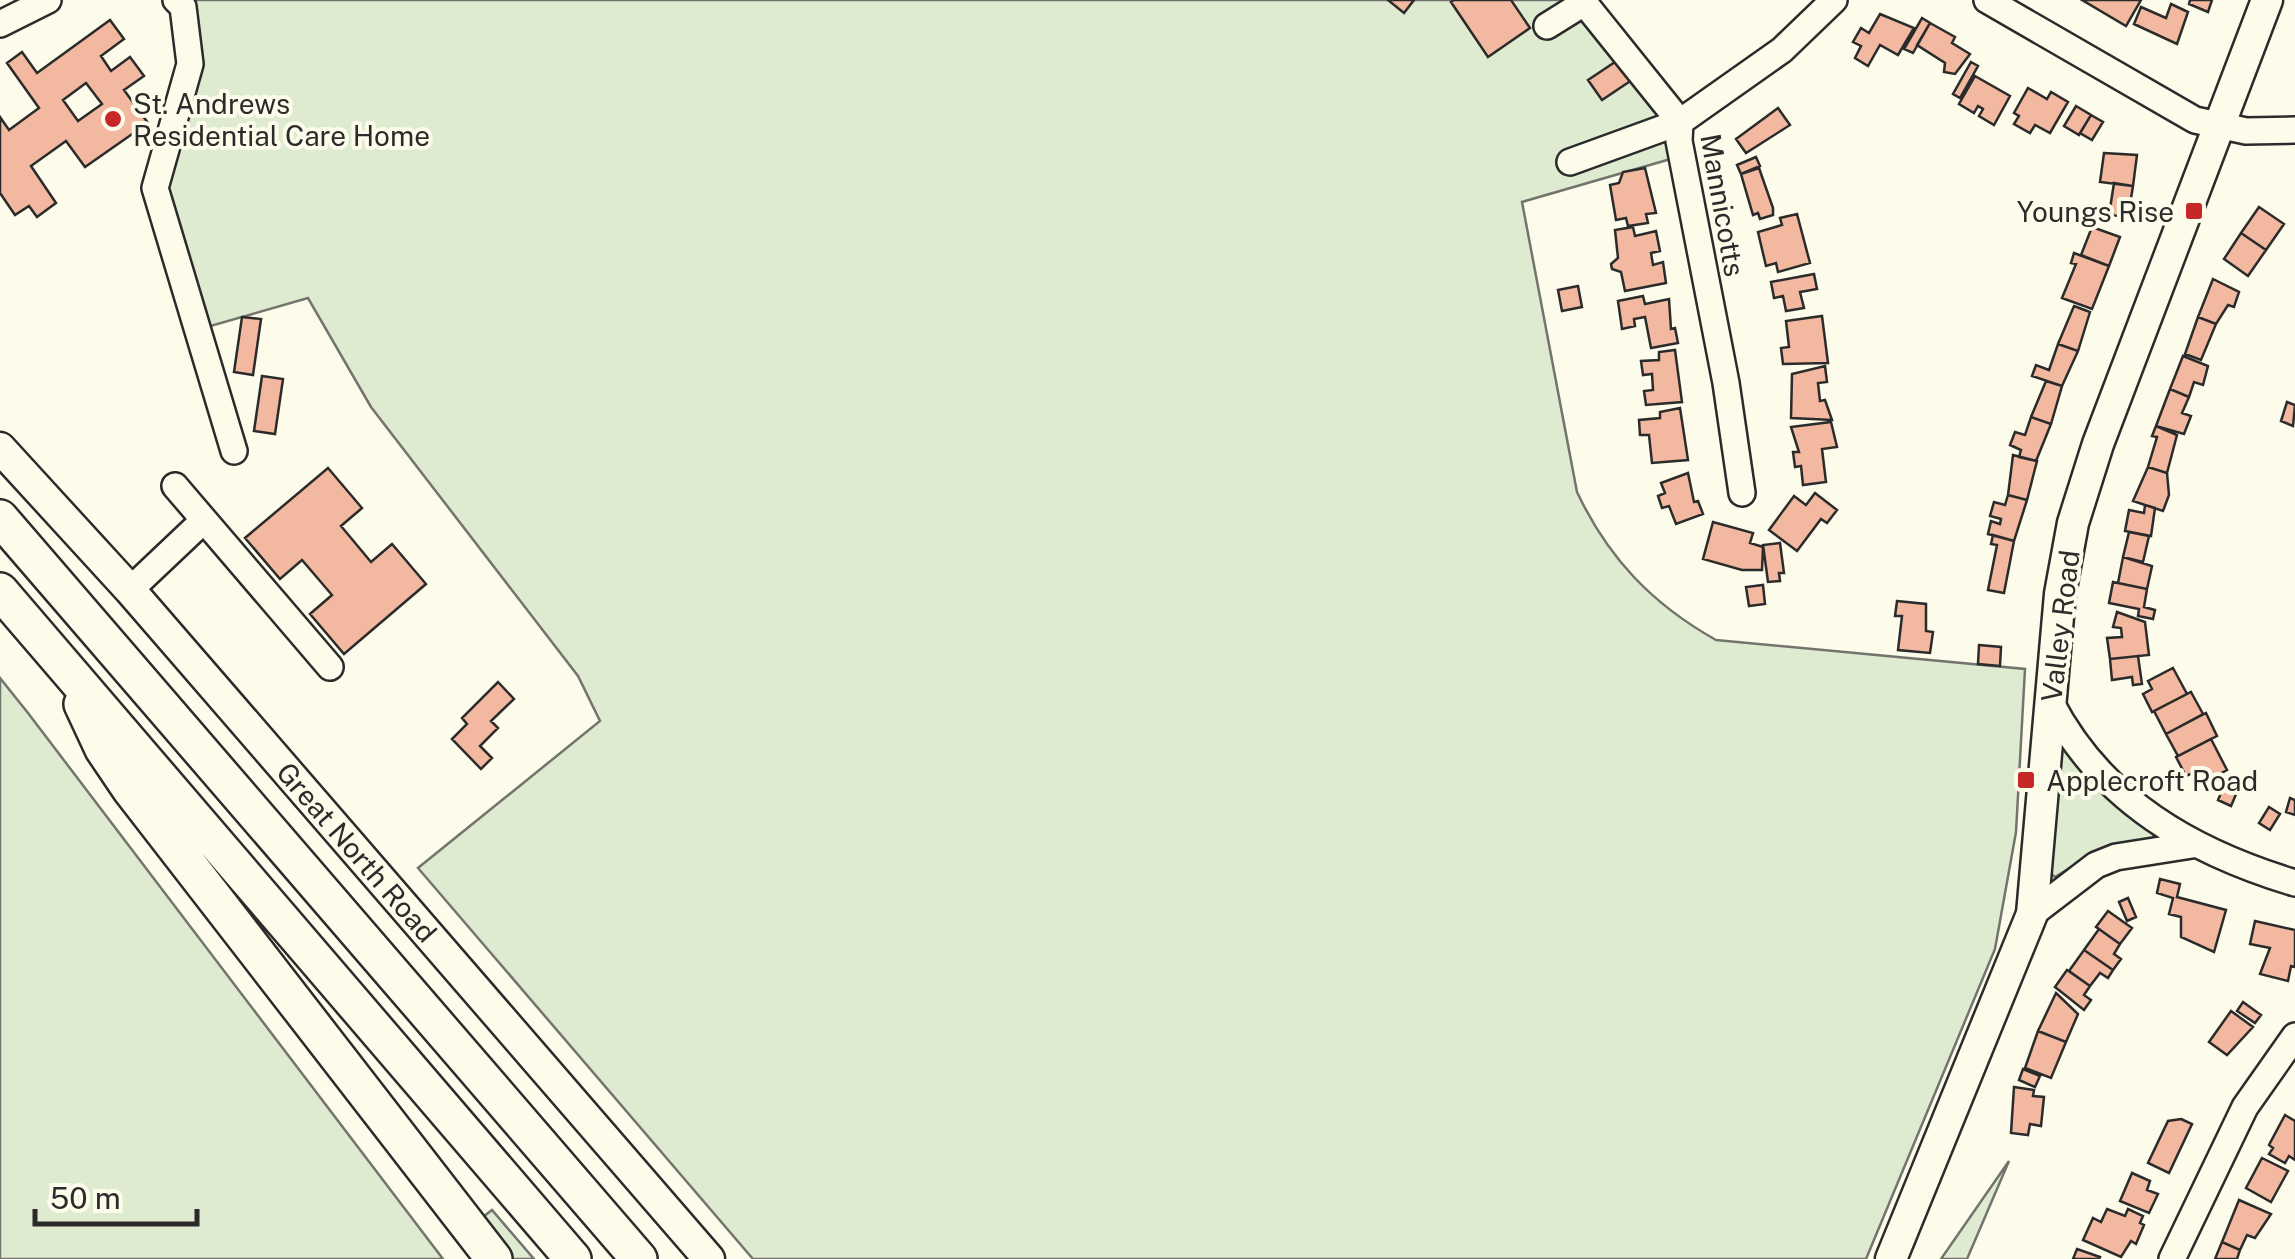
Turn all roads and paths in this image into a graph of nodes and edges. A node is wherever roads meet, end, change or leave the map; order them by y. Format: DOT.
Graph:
graph roads {
  1 [pos="48,0"];
  2 [pos="176,0"];
  3 [pos="1834,0"];
  4 [pos="1987,0"];
  5 [pos="2267,0"];
  6 [pos="1583,2"];
  7 [pos="0,24"];
  8 [pos="1547,26"];
  9 [pos="1680,122"];
  10 [pos="2218,126"];
  11 [pos="2295,130"];
  12 [pos="1570,162"];
  13 [pos="0,448"];
  14 [pos="234,451"];
  15 [pos="174,486"];
  16 [pos="1742,493"];
  17 [pos="0,518"];
  18 [pos="204,520"];
  19 [pos="130,590"];
  20 [pos="0,592"];
  21 [pos="65,667"];
  22 [pos="330,667"];
  23 [pos="2050,703"];
  24 [pos="2192,845"];
  25 [pos="2295,883"];
  26 [pos="2032,914"];
  27 [pos="2295,1036"];
  28 [pos="494,1259"];
  29 [pos="573,1259"];
  30 [pos="639,1259"];
  31 [pos="709,1259"];
  32 [pos="1891,1259"];
  33 [pos="2172,1259"];
  1 -- 7 [label="street"];
  2 -- 14 [label="street"];
  3 -- 9 [label="street, Mannicotts"];
  4 -- 10 [label="street"];
  5 -- 10 [label="main road, Valley Road"];
  6 -- 8 [label="street"];
  6 -- 9 [label="street"];
  9 -- 12 [label="street"];
  9 -- 16 [label="street, Mannicotts"];
  10 -- 11 [label="street"];
  10 -- 23 [label="main road, Valley Road"];
  13 -- 19 [label="main road, Great North Road"];
  15 -- 18 [label="street"];
  17 -- 30 [label="highway"];
  18 -- 19 [label="street"];
  18 -- 22 [label="street"];
  19 -- 31 [label="main road, Great North Road"];
  20 -- 21 [label="highway"];
  21 -- 28 [label="highway"];
  21 -- 29 [label="highway"];
  23 -- 24 [label="street"];
  23 -- 26 [label="main road, Valley Road"];
  24 -- 25 [label="street"];
  24 -- 26 [label="street"];
  26 -- 32 [label="main road, Valley Road"];
  27 -- 33 [label="street"];
}
